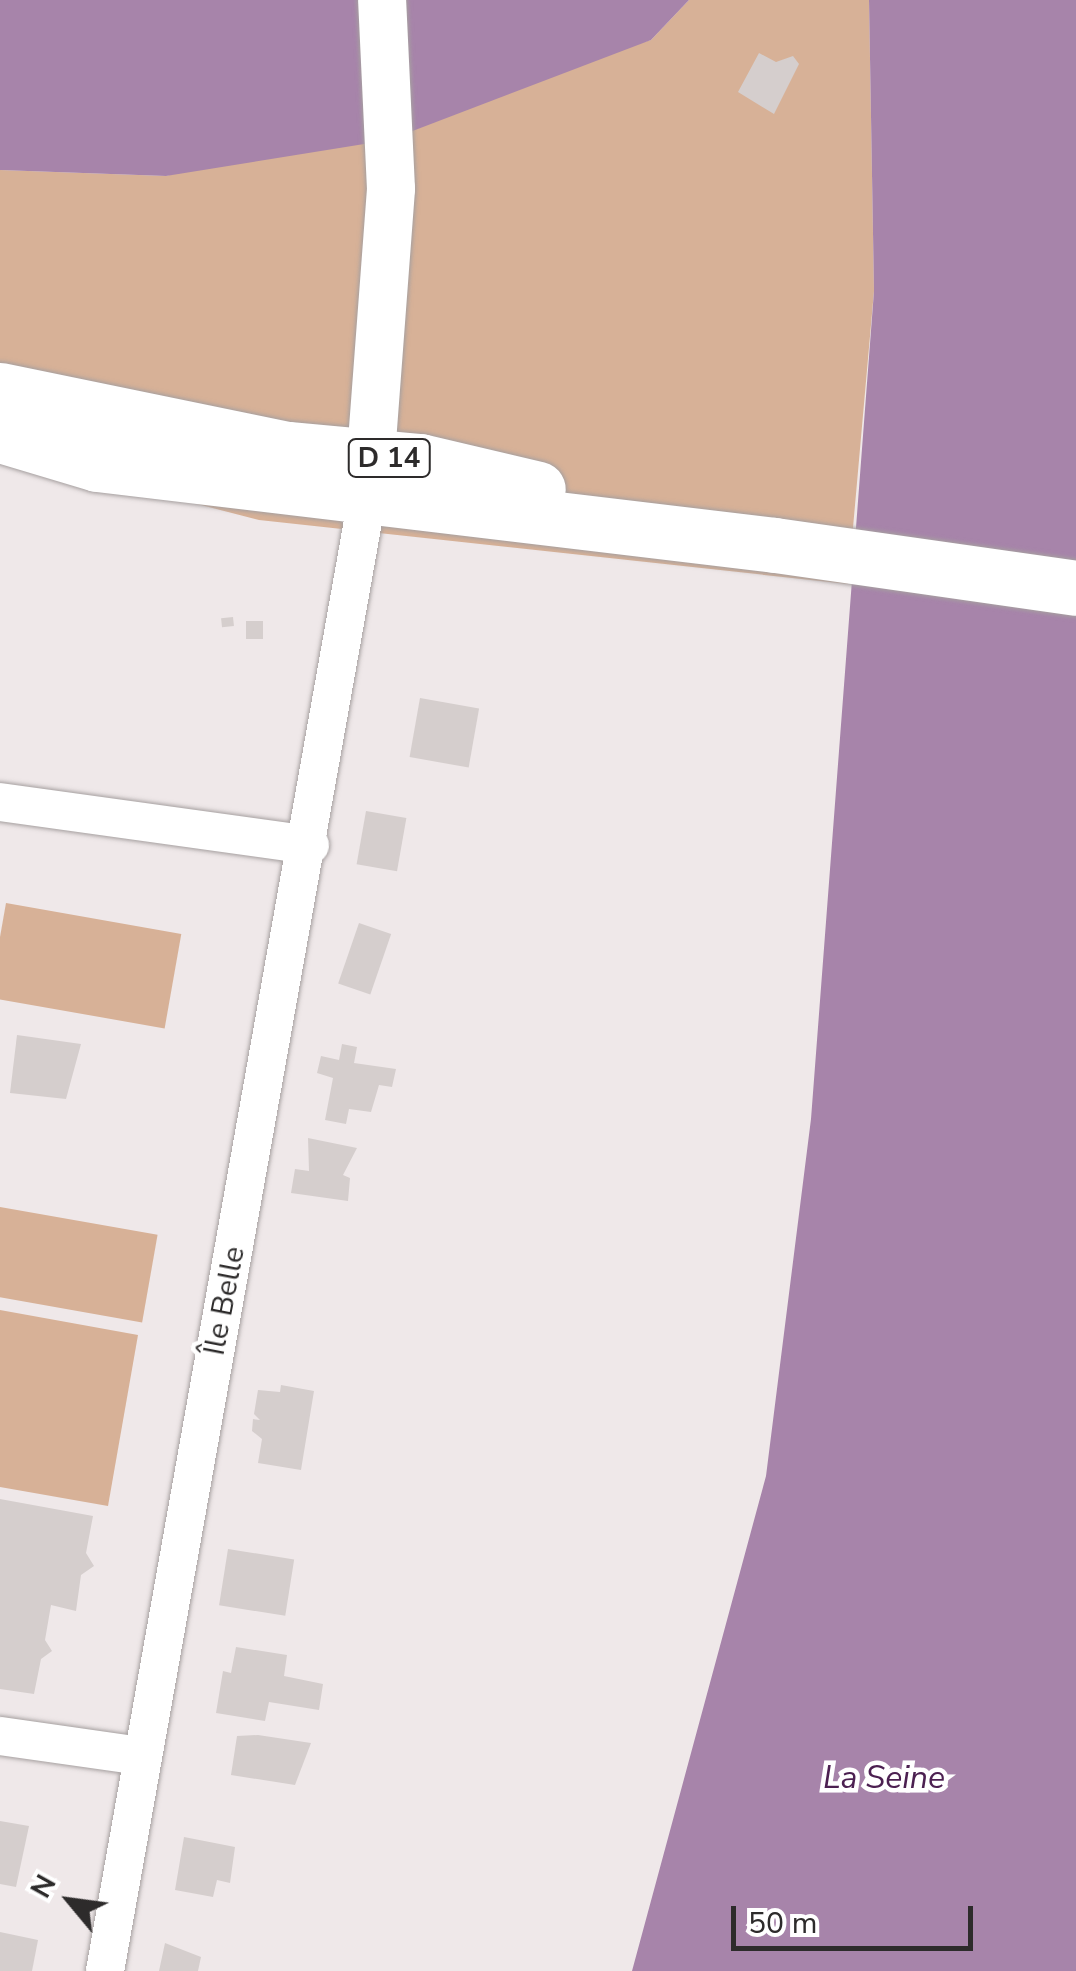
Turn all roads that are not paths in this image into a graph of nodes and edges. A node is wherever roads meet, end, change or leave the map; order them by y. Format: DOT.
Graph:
graph roads {
  1 [pos="382,0"];
  2 [pos="0,390"];
  3 [pos="0,435"];
  4 [pos="370,478"];
  5 [pos="1076,588"];
  6 [pos="0,802"];
  7 [pos="310,845"];
  8 [pos="0,1736"];
  9 [pos="140,1756"];
  10 [pos="105,1971"];
  1 -- 4 [label="street"];
  2 -- 4 [label="main road, D 14"];
  3 -- 4 [label="main road, D 14"];
  4 -- 5 [label="main road, D 14"];
  4 -- 7 [label="street, Île Belle"];
  6 -- 7 [label="street"];
  7 -- 9 [label="street, Île Belle"];
  8 -- 9 [label="street"];
  9 -- 10 [label="street, Île Belle"];
}
